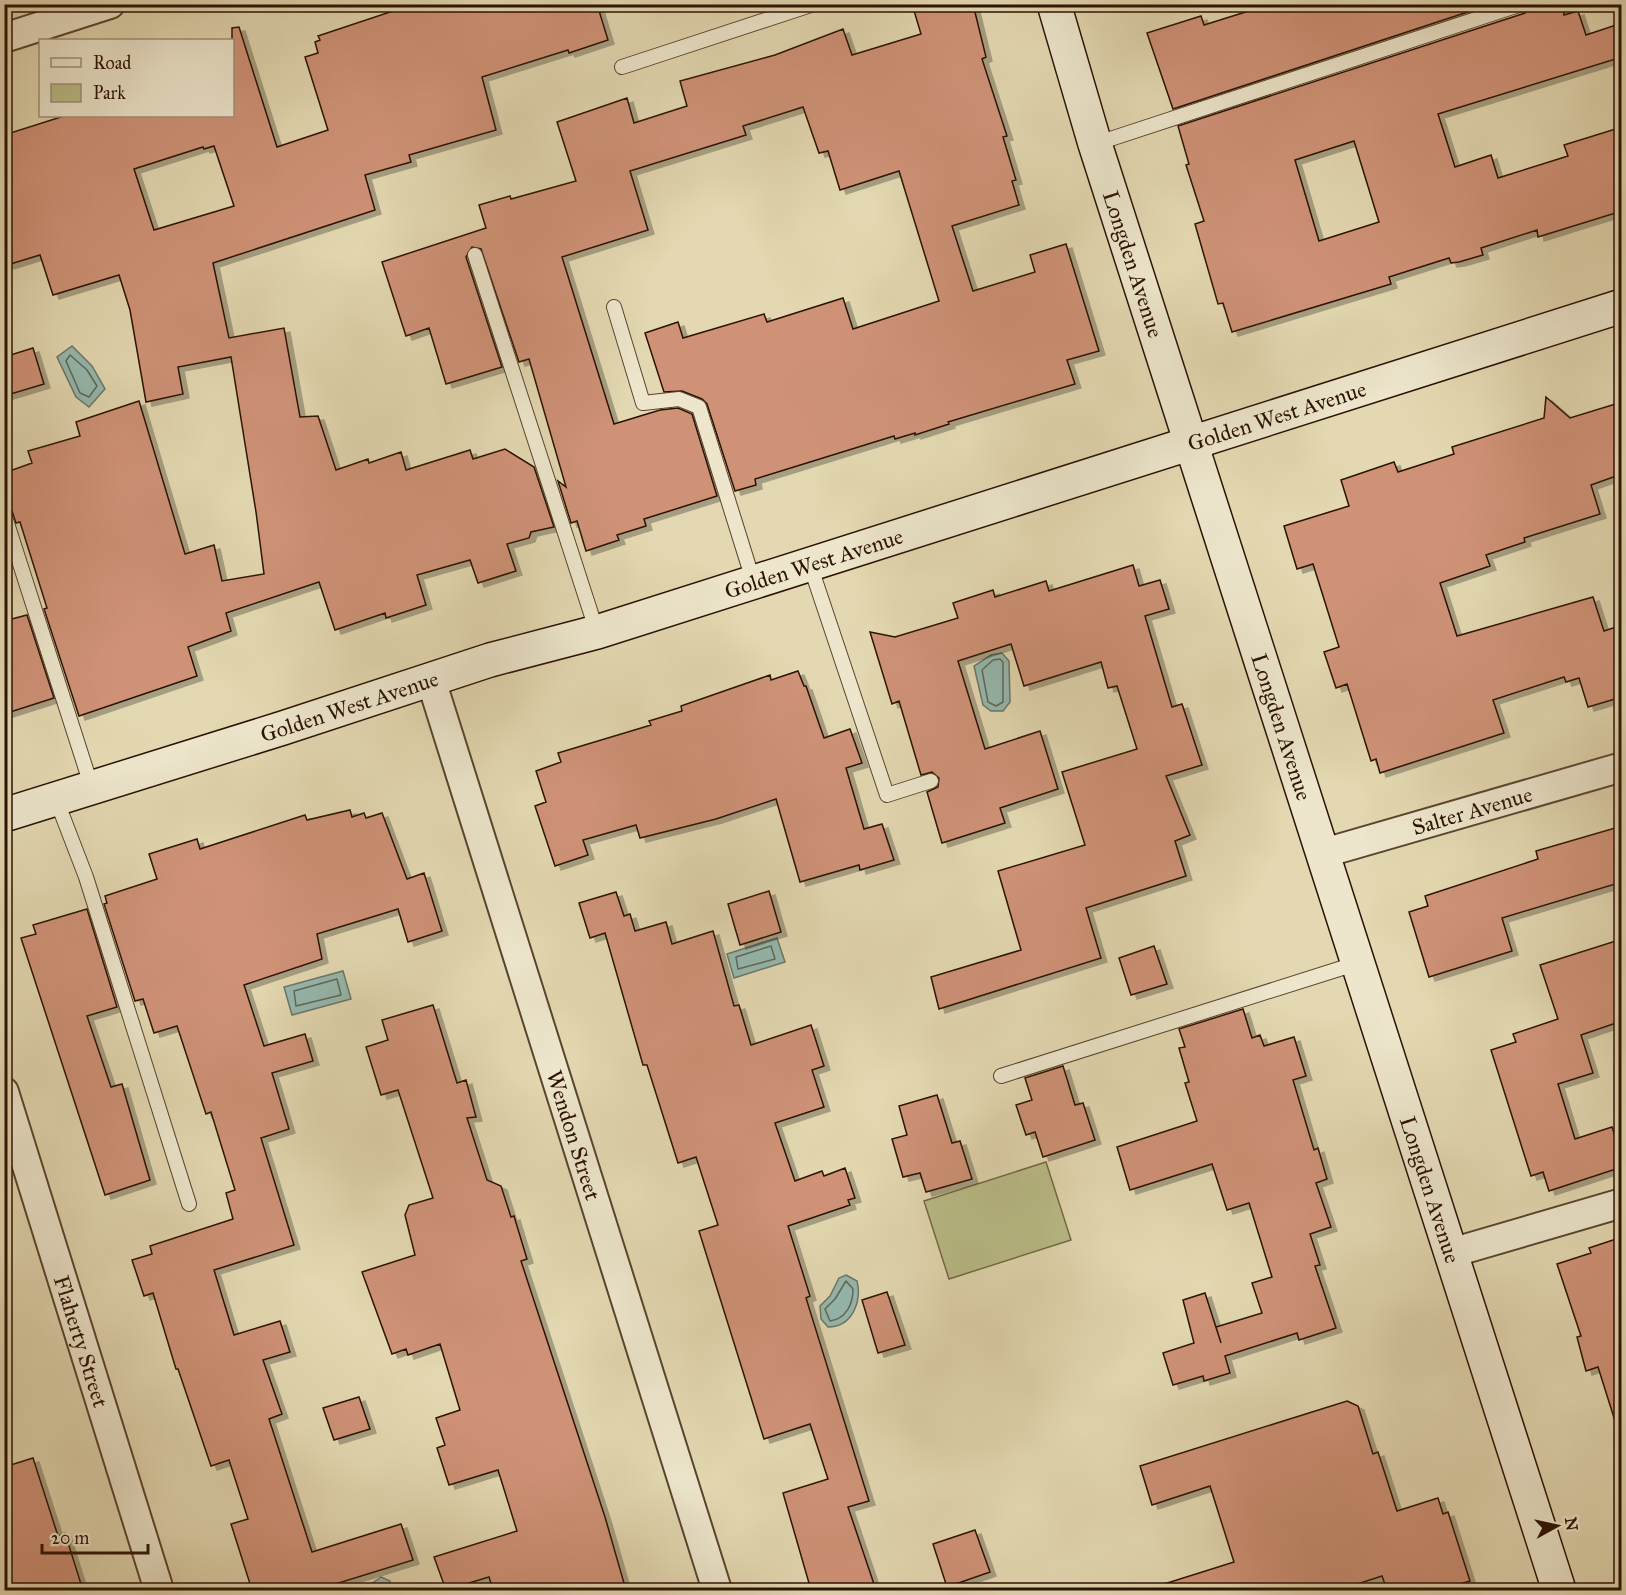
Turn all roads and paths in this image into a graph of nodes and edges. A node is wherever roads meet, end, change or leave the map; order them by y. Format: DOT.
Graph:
graph roads {
  1 [pos="110,4"];
  2 [pos="814,4"];
  3 [pos="1054,4"];
  4 [pos="1522,4"];
  5 [pos="4,38"];
  6 [pos="622,67"];
  7 [pos="1095,144"];
  8 [pos="476,255"];
  9 [pos="1622,306"];
  10 [pos="614,307"];
  11 [pos="1191,443"];
  12 [pos="4,514"];
  13 [pos="809,563"];
  14 [pos="753,580"];
  15 [pos="597,632"];
  16 [pos="432,680"];
  17 [pos="1622,767"];
  18 [pos="931,781"];
  19 [pos="92,788"];
  20 [pos="56,799"];
  21 [pos="4,815"];
  22 [pos="1324,854"];
  23 [pos="1358,963"];
  24 [pos="1000,1076"];
  25 [pos="4,1092"];
  26 [pos="1622,1203"];
  27 [pos="189,1204"];
  28 [pos="1450,1253"];
  29 [pos="159,1590"];
  30 [pos="717,1590"];
  31 [pos="1558,1590"];
  1 -- 5 [label="street"];
  2 -- 6 [label="lane"];
  3 -- 7 [label="street, Longden Avenue"];
  4 -- 7 [label="lane"];
  7 -- 11 [label="street, Longden Avenue"];
  8 -- 15 [label="lane"];
  9 -- 11 [label="street, Golden West Avenue"];
  10 -- 14 [label="lane"];
  11 -- 13 [label="street, Golden West Avenue"];
  11 -- 22 [label="street, Longden Avenue"];
  12 -- 19 [label="lane"];
  13 -- 14 [label="street, Golden West Avenue"];
  13 -- 18 [label="lane"];
  14 -- 15 [label="street, Golden West Avenue"];
  15 -- 16 [label="street, Golden West Avenue"];
  16 -- 19 [label="street, Golden West Avenue"];
  16 -- 30 [label="street, Wendon Street"];
  17 -- 22 [label="street, Salter Avenue"];
  19 -- 20 [label="street, Golden West Avenue"];
  20 -- 21 [label="street, Golden West Avenue"];
  20 -- 27 [label="lane"];
  22 -- 23 [label="street, Longden Avenue"];
  23 -- 24 [label="lane"];
  23 -- 28 [label="street, Longden Avenue"];
  25 -- 29 [label="street, Flaherty Street"];
  26 -- 28 [label="street"];
  28 -- 31 [label="street, Longden Avenue"];
}
